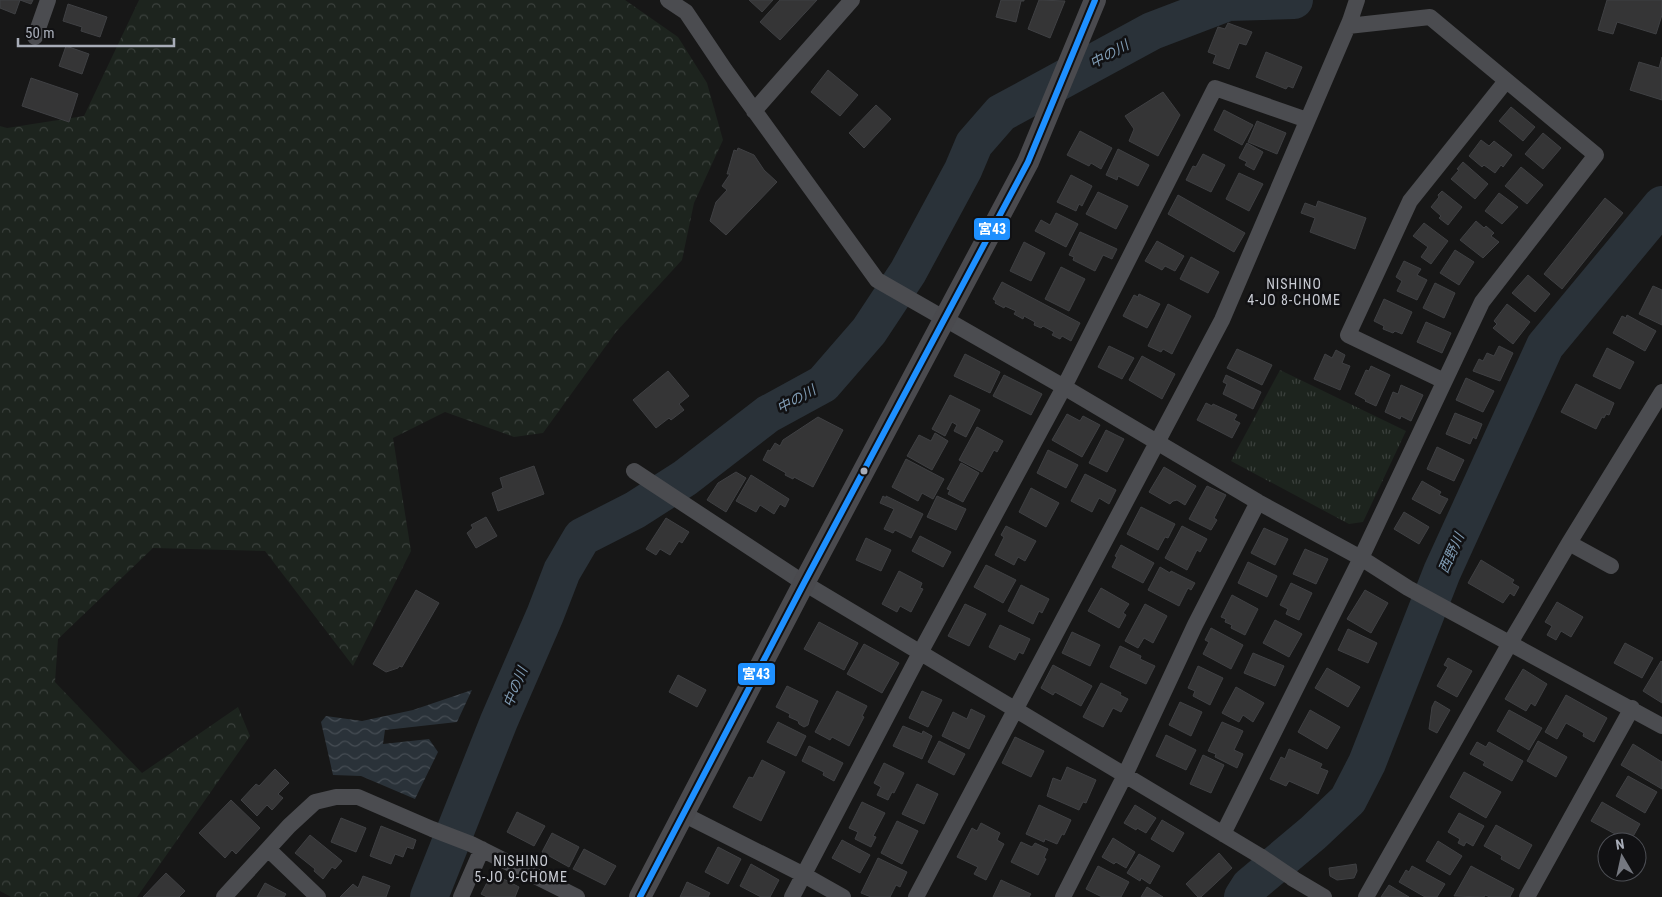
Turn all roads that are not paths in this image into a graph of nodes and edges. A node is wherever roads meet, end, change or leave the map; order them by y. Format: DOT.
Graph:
graph roads {
  1 [pos="48,0"];
  2 [pos="668,0"];
  3 [pos="852,0"];
  4 [pos="1095,0"];
  5 [pos="1358,0"];
  6 [pos="692,6"];
  7 [pos="1349,24"];
  8 [pos="35,37"];
  9 [pos="1506,81"];
  10 [pos="754,111"];
  11 [pos="1308,120"];
  12 [pos="944,319"];
  13 [pos="1444,381"];
  14 [pos="1064,387"];
  15 [pos="1660,402"];
  16 [pos="1158,443"];
  17 [pos="634,471"];
  18 [pos="1258,502"];
  19 [pos="1569,542"];
  20 [pos="1361,558"];
  21 [pos="1611,566"];
  22 [pos="804,582"];
  23 [pos="1510,643"];
  24 [pos="920,653"];
  25 [pos="1632,708"];
  26 [pos="1016,710"];
  27 [pos="1662,726"];
  28 [pos="1125,775"];
  29 [pos="683,814"];
  30 [pos="1223,834"];
  31 [pos="476,846"];
  32 [pos="268,849"];
  33 [pos="804,875"];
  34 [pos="224,897"];
  35 [pos="318,897"];
  36 [pos="461,897"];
  37 [pos="577,897"];
  38 [pos="640,897"];
  39 [pos="792,897"];
  40 [pos="843,897"];
  41 [pos="916,897"];
  42 [pos="1063,897"];
  43 [pos="1324,897"];
  44 [pos="1366,897"];
  45 [pos="1527,897"];
  1 -- 8 [label="street"];
  2 -- 6 [label="street"];
  3 -- 10 [label="street"];
  4 -- 12 [label="street"];
  5 -- 7 [label="street"];
  6 -- 10 [label="street"];
  7 -- 9 [label="street"];
  7 -- 11 [label="street"];
  9 -- 13 [label="street"];
  9 -- 13 [label="street"];
  10 -- 12 [label="street"];
  11 -- 14 [label="street"];
  11 -- 16 [label="street"];
  12 -- 14 [label="street"];
  12 -- 22 [label="street"];
  13 -- 20 [label="street"];
  14 -- 16 [label="street"];
  14 -- 24 [label="street"];
  15 -- 19 [label="street"];
  16 -- 18 [label="street"];
  16 -- 26 [label="street"];
  17 -- 22 [label="street"];
  18 -- 20 [label="street"];
  18 -- 28 [label="street"];
  19 -- 21 [label="street"];
  19 -- 23 [label="street"];
  20 -- 23 [label="street"];
  20 -- 30 [label="street"];
  22 -- 24 [label="street"];
  22 -- 29 [label="street"];
  23 -- 25 [label="street"];
  23 -- 44 [label="street"];
  24 -- 26 [label="street"];
  24 -- 33 [label="street"];
  25 -- 27 [label="street"];
  25 -- 45 [label="street"];
  26 -- 28 [label="street"];
  26 -- 41 [label="street"];
  28 -- 30 [label="street"];
  28 -- 42 [label="street"];
  29 -- 33 [label="street"];
  29 -- 38 [label="street"];
  30 -- 43 [label="street"];
  31 -- 32 [label="street"];
  31 -- 36 [label="street"];
  31 -- 37 [label="street"];
  32 -- 34 [label="street"];
  32 -- 35 [label="street"];
  33 -- 39 [label="street"];
  33 -- 40 [label="street"];
}
